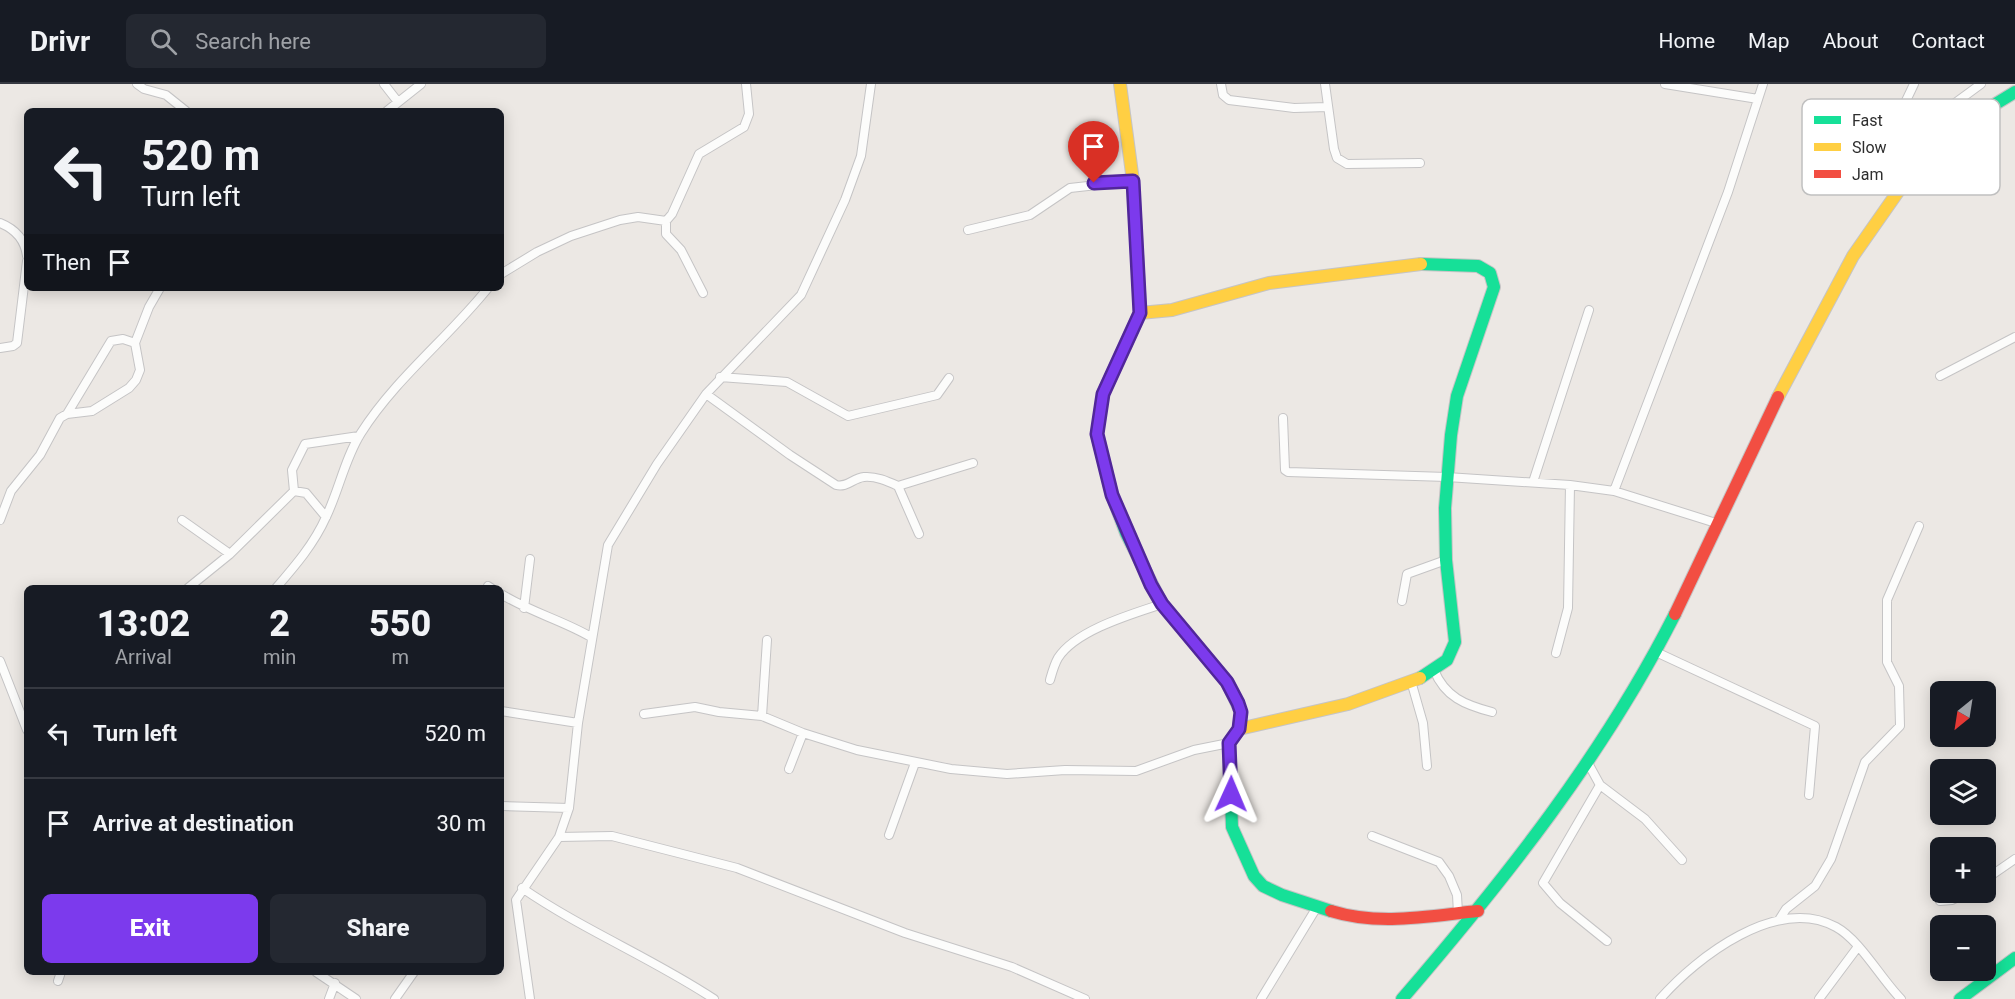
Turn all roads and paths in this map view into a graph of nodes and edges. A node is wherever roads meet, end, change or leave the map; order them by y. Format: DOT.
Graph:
graph roads {
  1 [pos="137,84"];
  2 [pos="384,84"];
  3 [pos="421,84"];
  4 [pos="746,84"];
  5 [pos="871,84"];
  6 [pos="1120,84"];
  7 [pos="1221,84"];
  8 [pos="1325,84"];
  9 [pos="1665,84"];
  10 [pos="1763,84"];
  11 [pos="1914,84"];
  12 [pos="1982,84"];
  13 [pos="2015,92"];
  14 [pos="1758,99"];
  15 [pos="1907,99"];
  16 [pos="1961,99"];
  17 [pos="2000,100"];
  18 [pos="398,102"];
  19 [pos="1328,107"];
  20 [pos="182,108"];
  21 [pos="391,108"];
  22 [pos="1420,163"];
  23 [pos="1133,181"];
  24 [pos="1896,195"];
  25 [pos="666,221"];
  26 [pos="0,224"];
  27 [pos="968,230"];
  28 [pos="24,241"];
  29 [pos="504,271"];
  30 [pos="24,286"];
  31 [pos="158,291"];
  32 [pos="485,291"];
  33 [pos="703,292"];
  34 [pos="1589,310"];
  35 [pos="1140,313"];
  36 [pos="2015,337"];
  37 [pos="135,343"];
  38 [pos="0,348"];
  39 [pos="1940,376"];
  40 [pos="720,377"];
  41 [pos="949,378"];
  42 [pos="706,394"];
  43 [pos="67,414"];
  44 [pos="1282,418"];
  45 [pos="359,436"];
  46 [pos="973,463"];
  47 [pos="1447,477"];
  48 [pos="1533,482"];
  49 [pos="1570,485"];
  50 [pos="898,486"];
  51 [pos="294,491"];
  52 [pos="1614,491"];
  53 [pos="326,517"];
  54 [pos="0,520"];
  55 [pos="182,520"];
  56 [pos="1719,524"];
  57 [pos="1919,526"];
  58 [pos="919,534"];
  59 [pos="230,554"];
  60 [pos="530,559"];
  61 [pos="1446,560"];
  62 [pos="192,585"];
  63 [pos="279,585"];
  64 [pos="504,596"];
  65 [pos="1402,601"];
  66 [pos="1162,604"];
  67 [pos="524,608"];
  68 [pos="591,637"];
  69 [pos="767,640"];
  70 [pos="1656,652"];
  71 [pos="1556,653"];
  72 [pos="0,662"];
  73 [pos="1434,670"];
  74 [pos="1050,680"];
  75 [pos="1411,681"];
  76 [pos="504,711"];
  77 [pos="1492,712"];
  78 [pos="644,714"];
  79 [pos="762,716"];
  80 [pos="24,722"];
  81 [pos="578,723"];
  82 [pos="1239,729"];
  83 [pos="803,733"];
  84 [pos="1229,743"];
  85 [pos="915,763"];
  86 [pos="1588,763"];
  87 [pos="1427,766"];
  88 [pos="789,769"];
  89 [pos="1599,785"];
  90 [pos="1809,795"];
  91 [pos="504,806"];
  92 [pos="569,808"];
  93 [pos="889,835"];
  94 [pos="1372,836"];
  95 [pos="559,837"];
  96 [pos="2015,859"];
  97 [pos="1682,860"];
  98 [pos="1996,872"];
  99 [pos="522,888"];
  100 [pos="1317,908"];
  101 [pos="1478,911"];
  102 [pos="1458,913"];
  103 [pos="1779,920"];
  104 [pos="1607,941"];
  105 [pos="1857,948"];
  106 [pos="2015,958"];
  107 [pos="321,975"];
  108 [pos="412,975"];
  109 [pos="335,983"];
  110 [pos="329,999"];
  111 [pos="356,999"];
  112 [pos="395,999"];
  113 [pos="530,999"];
  114 [pos="714,999"];
  115 [pos="1085,999"];
  116 [pos="1261,999"];
  117 [pos="1402,999"];
  118 [pos="1660,999"];
  119 [pos="1819,999"];
  120 [pos="1900,999"];
  121 [pos="1960,999"];
  1 -- 20 [label="street"];
  2 -- 18 [label="street"];
  3 -- 18 [label="street"];
  4 -- 25 [label="street"];
  5 -- 40 [label="street"];
  6 -- 23 [label="main road"];
  7 -- 19 [label="street"];
  8 -- 19 [label="street"];
  9 -- 14 [label="street"];
  10 -- 14 [label="street"];
  11 -- 15 [label="street"];
  12 -- 16 [label="street"];
  13 -- 17 [label="main road"];
  14 -- 52 [label="street"];
  18 -- 21 [label="street"];
  19 -- 22 [label="street"];
  23 -- 27 [label="street"];
  23 -- 35 [label="main road"];
  24 -- 56 [label="main road"];
  25 -- 29 [label="street"];
  25 -- 33 [label="street"];
  26 -- 28 [label="street"];
  30 -- 38 [label="street"];
  31 -- 37 [label="street"];
  32 -- 45 [label="street"];
  34 -- 48 [label="street"];
  35 -- 47 [label="main road"];
  35 -- 66 [label="main road"];
  36 -- 39 [label="street"];
  37 -- 43 [label="street"];
  37 -- 43 [label="street"];
  40 -- 41 [label="street"];
  40 -- 42 [label="street"];
  42 -- 50 [label="street"];
  42 -- 68 [label="street"];
  43 -- 54 [label="street"];
  44 -- 47 [label="street"];
  45 -- 51 [label="street"];
  45 -- 53 [label="street"];
  46 -- 50 [label="street"];
  47 -- 48 [label="street"];
  47 -- 61 [label="main road"];
  48 -- 49 [label="street"];
  49 -- 52 [label="street"];
  49 -- 71 [label="street"];
  50 -- 58 [label="street"];
  51 -- 53 [label="street"];
  51 -- 59 [label="street"];
  52 -- 56 [label="street"];
  53 -- 63 [label="street"];
  55 -- 59 [label="street"];
  56 -- 70 [label="main road"];
  57 -- 103 [label="street"];
  59 -- 62 [label="street"];
  60 -- 67 [label="street"];
  61 -- 65 [label="street"];
  61 -- 73 [label="main road"];
  64 -- 67 [label="street"];
  66 -- 74 [label="street"];
  66 -- 82 [label="main road"];
  67 -- 68 [label="street"];
  68 -- 81 [label="street"];
  69 -- 79 [label="street"];
  70 -- 86 [label="main road"];
  70 -- 90 [label="street"];
  72 -- 80 [label="street"];
  73 -- 75 [label="main road"];
  73 -- 77 [label="street"];
  75 -- 82 [label="main road"];
  75 -- 87 [label="street"];
  76 -- 81 [label="street"];
  78 -- 79 [label="street"];
  79 -- 83 [label="street"];
  81 -- 92 [label="street"];
  82 -- 84 [label="main road"];
  83 -- 85 [label="street"];
  83 -- 88 [label="street"];
  84 -- 85 [label="street"];
  84 -- 100 [label="main road"];
  85 -- 93 [label="street"];
  86 -- 89 [label="street"];
  86 -- 101 [label="main road"];
  89 -- 97 [label="street"];
  89 -- 104 [label="street"];
  91 -- 92 [label="street"];
  92 -- 95 [label="street"];
  94 -- 102 [label="street"];
  95 -- 99 [label="street"];
  95 -- 115 [label="street"];
  96 -- 98 [label="street"];
  99 -- 113 [label="street"];
  99 -- 114 [label="street"];
  100 -- 102 [label="main road"];
  100 -- 116 [label="street"];
  101 -- 102 [label="main road"];
  101 -- 117 [label="main road"];
  103 -- 105 [label="street"];
  103 -- 118 [label="street"];
  105 -- 119 [label="street"];
  105 -- 120 [label="street"];
  106 -- 121 [label="main road"];
  107 -- 109 [label="street"];
  108 -- 112 [label="street"];
  109 -- 110 [label="street"];
  109 -- 111 [label="street"];
}
